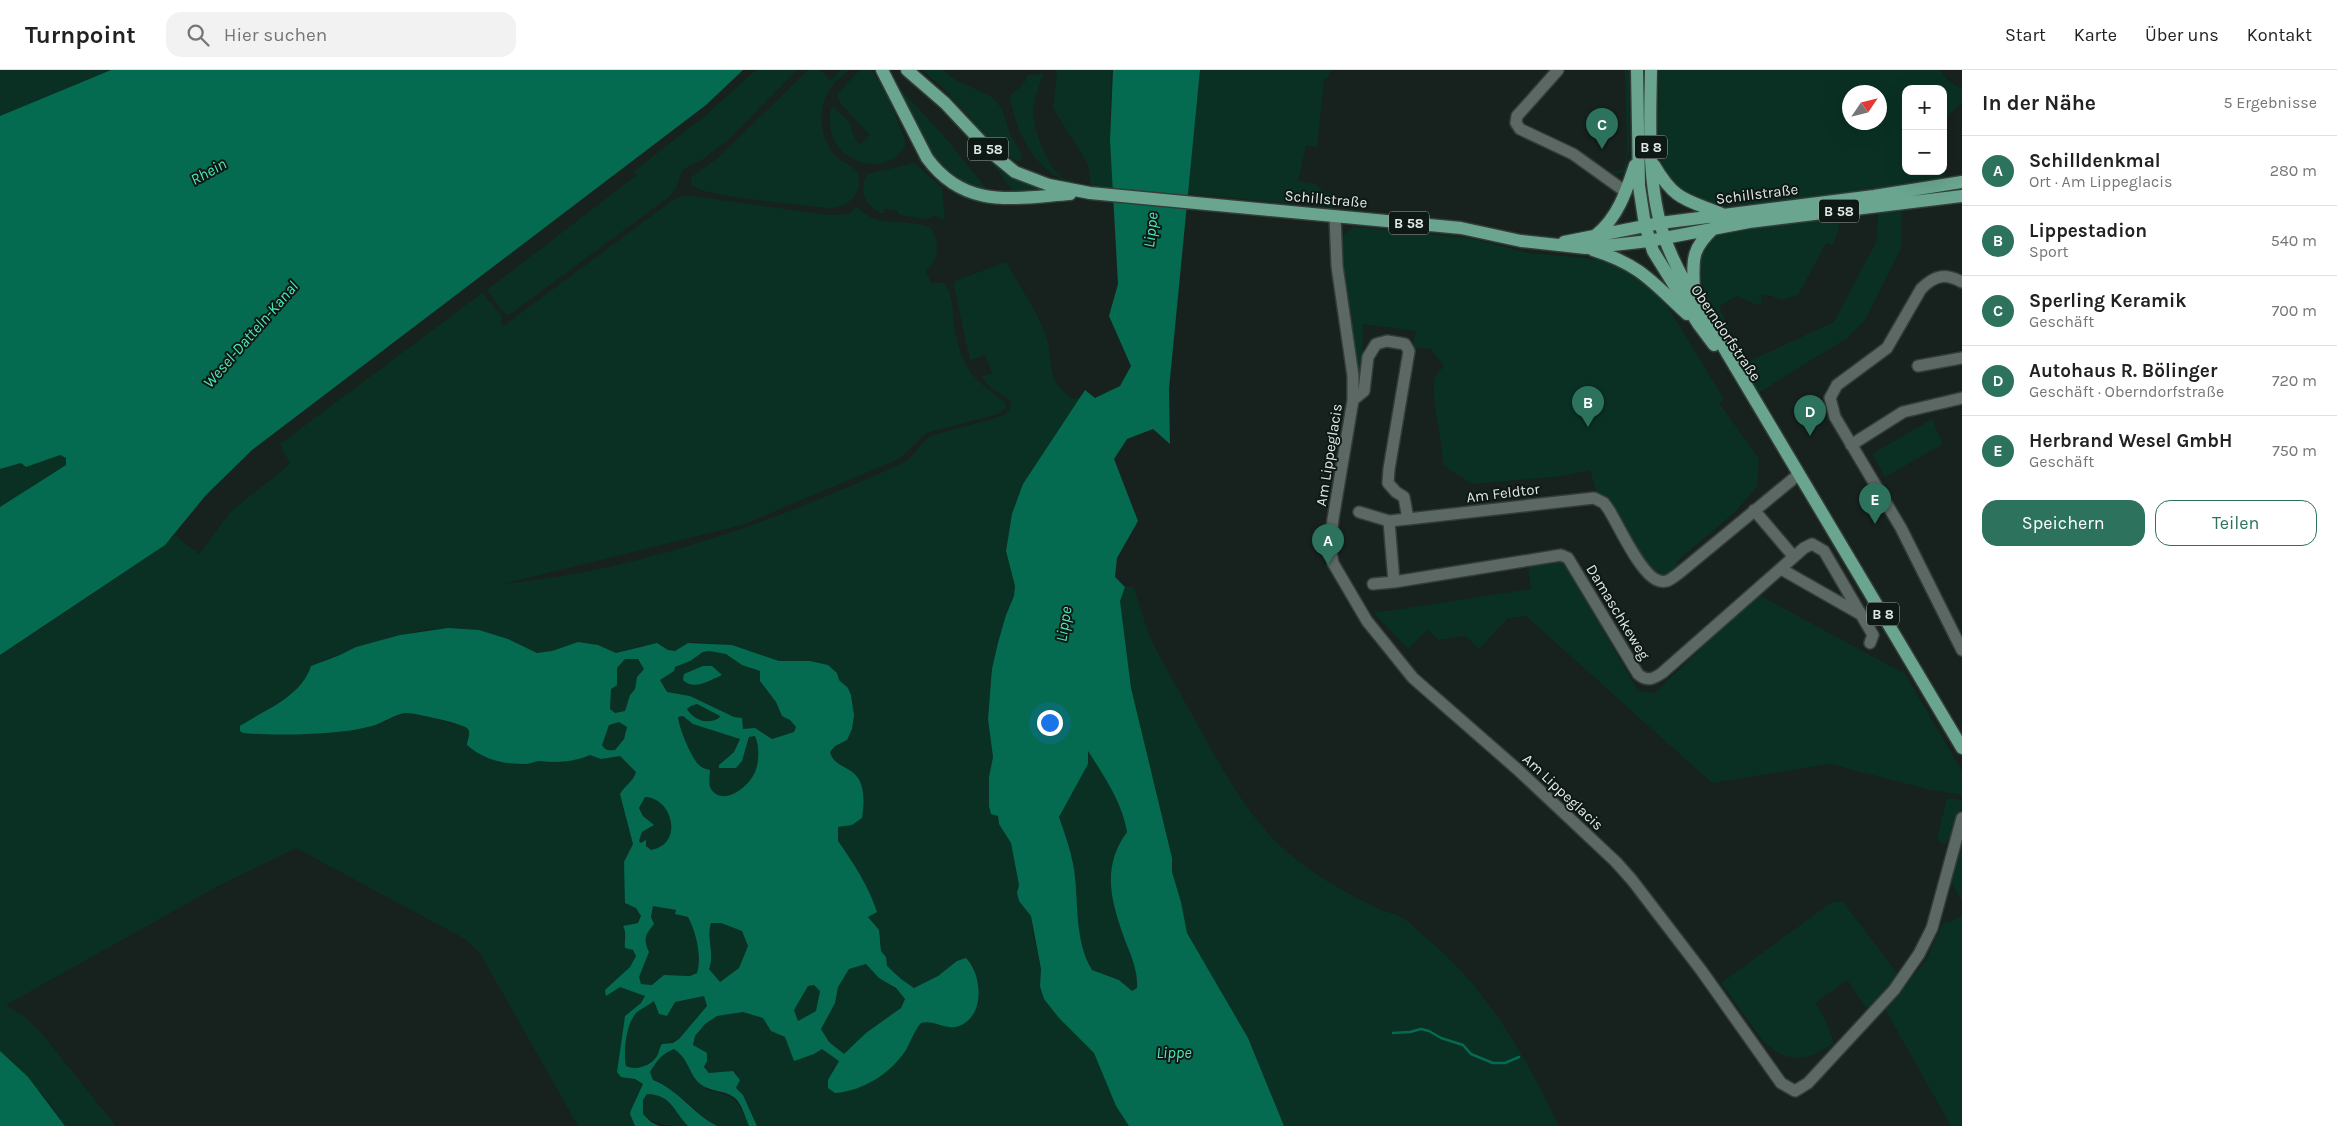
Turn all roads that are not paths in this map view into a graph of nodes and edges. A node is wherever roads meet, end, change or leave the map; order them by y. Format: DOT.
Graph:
graph roads {
  1 [pos="882,70"];
  2 [pos="907,70"];
  3 [pos="1558,70"];
  4 [pos="1637,70"];
  5 [pos="1651,70"];
  6 [pos="1637,158"];
  7 [pos="1652,161"];
  8 [pos="1962,182"];
  9 [pos="1626,192"];
  10 [pos="1090,193"];
  11 [pos="1962,196"];
  12 [pos="1842,205"];
  13 [pos="1724,214"];
  14 [pos="1334,216"];
  15 [pos="1660,223"];
  16 [pos="1645,225"];
  17 [pos="1715,227"];
  18 [pos="1595,236"];
  19 [pos="1664,238"];
  20 [pos="1649,241"];
  21 [pos="1557,244"];
  22 [pos="1586,248"];
  23 [pos="1962,282"];
  24 [pos="1694,297"];
  25 [pos="1699,325"];
  26 [pos="1962,358"];
  27 [pos="1918,366"];
  28 [pos="1962,398"];
  29 [pos="1353,400"];
  30 [pos="1779,441"];
  31 [pos="1851,445"];
  32 [pos="1799,474"];
  33 [pos="1754,510"];
  34 [pos="1359,512"];
  35 [pos="1408,519"];
  36 [pos="1389,521"];
  37 [pos="1794,557"];
  38 [pos="1781,569"];
  39 [pos="1394,582"];
  40 [pos="1373,584"];
  41 [pos="1862,614"];
  42 [pos="1870,643"];
  43 [pos="1961,648"];
  44 [pos="1962,748"];
  45 [pos="1962,818"];
  46 [pos="1962,831"];
  47 [pos="1953,846"];
  1 -- 10 [label="main road, B 58"];
  2 -- 10 [label="main road, B 58"];
  3 -- 9 [label="street"];
  4 -- 6 [label="main road, B 8"];
  5 -- 7 [label="main road, B 8"];
  6 -- 9 [label="main road"];
  6 -- 16 [label="main road, B 8"];
  7 -- 13 [label="main road"];
  7 -- 15 [label="main road, B 8"];
  8 -- 12 [label="main road, Schillstraße / B 58"];
  9 -- 18 [label="main road"];
  10 -- 14 [label="main road, Schillstraße / B 58"];
  11 -- 12 [label="main road, Schillstraße / B 58"];
  12 -- 13 [label="main road, Schillstraße / B 58"];
  12 -- 17 [label="main road, Schillstraße / B 58"];
  13 -- 15 [label="main road, Schillstraße / B 58"];
  14 -- 21 [label="main road, Schillstraße / B 58"];
  14 -- 29 [label="street, Am Lippeglacis"];
  15 -- 16 [label="main road, Schillstraße / B 58"];
  15 -- 19 [label="main road, B 8"];
  16 -- 18 [label="main road, Schillstraße / B 58"];
  16 -- 20 [label="main road, B 8"];
  17 -- 19 [label="main road, Schillstraße / B 58"];
  17 -- 24 [label="main road"];
  18 -- 21 [label="main road, Schillstraße / B 58"];
  19 -- 20 [label="main road, Schillstraße / B 58"];
  19 -- 24 [label="main road, Oberndorfstraße / B 8"];
  20 -- 22 [label="main road, Schillstraße / B 58"];
  20 -- 25 [label="main road, Oberndorfstraße / B 8"];
  21 -- 22 [label="main road, Schillstraße / B 58"];
  22 -- 25 [label="main road, B 8"];
  23 -- 31 [label="street"];
  24 -- 30 [label="main road, Oberndorfstraße / B 8"];
  25 -- 30 [label="main road, Oberndorfstraße / B 8"];
  26 -- 27 [label="street"];
  28 -- 31 [label="street"];
  29 -- 35 [label="street"];
  29 -- 47 [label="street, Am Lippeglacis"];
  30 -- 32 [label="main road, Oberndorfstraße / B 8"];
  31 -- 43 [label="street"];
  32 -- 33 [label="street, Am Feldtor"];
  32 -- 44 [label="main road, Oberndorfstraße / B 8"];
  33 -- 35 [label="street, Am Feldtor"];
  33 -- 37 [label="street"];
  34 -- 36 [label="street"];
  35 -- 36 [label="street"];
  36 -- 39 [label="street"];
  37 -- 38 [label="street, Damaschkeweg"];
  37 -- 41 [label="street, Damaschkeweg"];
  38 -- 39 [label="street, Damaschkeweg"];
  38 -- 41 [label="street"];
  39 -- 40 [label="street, Damaschkeweg"];
  41 -- 42 [label="street, Damaschkeweg"];
  45 -- 47 [label="street, Am Lippeglacis"];
  46 -- 47 [label="street, Am Lippeglacis"];
}
